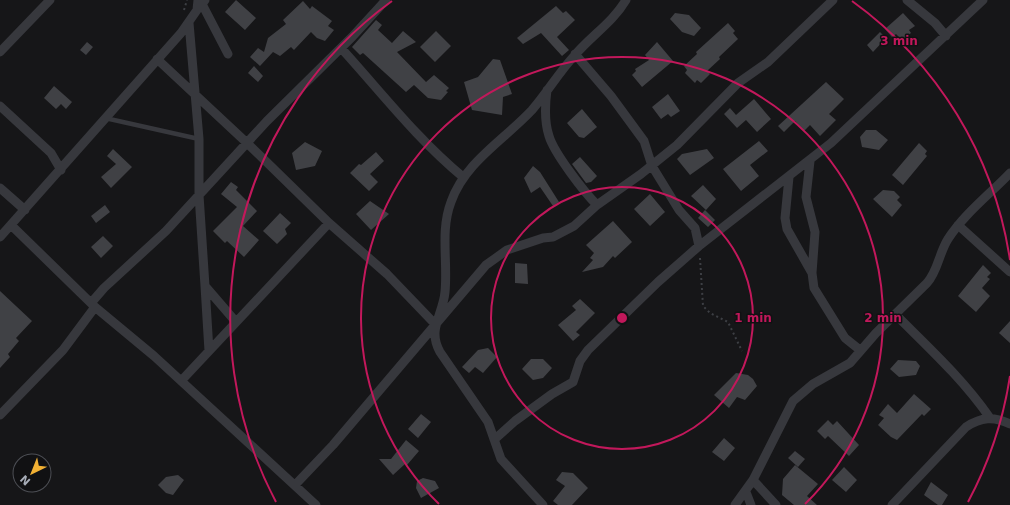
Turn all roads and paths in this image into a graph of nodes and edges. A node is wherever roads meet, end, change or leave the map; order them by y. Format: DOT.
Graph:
graph roads {
  1 [pos="50,0"];
  2 [pos="198,0"];
  3 [pos="205,0"];
  4 [pos="386,0"];
  5 [pos="626,0"];
  6 [pos="833,0"];
  7 [pos="907,0"];
  8 [pos="983,0"];
  9 [pos="189,23"];
  10 [pos="946,36"];
  11 [pos="341,48"];
  12 [pos="0,52"];
  13 [pos="228,54"];
  14 [pos="575,54"];
  15 [pos="157,59"];
  16 [pos="547,90"];
  17 [pos="196,95"];
  18 [pos="0,106"];
  19 [pos="105,118"];
  20 [pos="199,139"];
  21 [pos="247,143"];
  22 [pos="810,161"];
  23 [pos="652,166"];
  24 [pos="61,170"];
  25 [pos="1010,173"];
  26 [pos="463,177"];
  27 [pos="789,177"];
  28 [pos="0,188"];
  29 [pos="199,195"];
  30 [pos="597,205"];
  31 [pos="25,210"];
  32 [pos="329,223"];
  33 [pos="11,225"];
  34 [pos="958,225"];
  35 [pos="0,237"];
  36 [pos="699,246"];
  37 [pos="1010,272"];
  38 [pos="812,273"];
  39 [pos="205,286"];
  40 [pos="93,305"];
  41 [pos="895,314"];
  42 [pos="236,322"];
  43 [pos="435,324"];
  44 [pos="860,350"];
  45 [pos="209,351"];
  46 [pos="742,351"];
  47 [pos="181,381"];
  48 [pos="0,415"];
  49 [pos="990,418"];
  50 [pos="1010,424"];
  51 [pos="495,439"];
  52 [pos="753,480"];
  53 [pos="295,485"];
  54 [pos="746,492"];
  55 [pos="316,505"];
  56 [pos="543,505"];
  57 [pos="735,505"];
  58 [pos="751,505"];
  59 [pos="776,505"];
  60 [pos="892,505"];
  1 -- 12 [label="street"];
  2 -- 9 [label="street"];
  3 -- 13 [label="street"];
  4 -- 11 [label="street"];
  5 -- 14 [label="street"];
  6 -- 23 [label="street"];
  7 -- 10 [label="street"];
  8 -- 10 [label="street"];
  9 -- 15 [label="street"];
  9 -- 17 [label="street"];
  10 -- 22 [label="street"];
  11 -- 21 [label="street"];
  11 -- 26 [label="street"];
  14 -- 16 [label="street"];
  14 -- 23 [label="street"];
  15 -- 17 [label="street"];
  15 -- 19 [label="street"];
  16 -- 26 [label="street"];
  16 -- 30 [label="street"];
  17 -- 20 [label="street"];
  17 -- 21 [label="street"];
  18 -- 24 [label="street"];
  19 -- 20 [label="lane"];
  19 -- 24 [label="street"];
  20 -- 29 [label="street"];
  21 -- 29 [label="street"];
  21 -- 32 [label="street"];
  22 -- 27 [label="street"];
  22 -- 38 [label="street"];
  23 -- 30 [label="street"];
  23 -- 36 [label="street"];
  24 -- 31 [label="street"];
  25 -- 34 [label="street"];
  26 -- 43 [label="street"];
  27 -- 36 [label="street"];
  27 -- 38 [label="street"];
  28 -- 31 [label="street"];
  29 -- 39 [label="street"];
  29 -- 40 [label="street"];
  30 -- 43 [label="street"];
  31 -- 33 [label="street"];
  32 -- 42 [label="street"];
  32 -- 43 [label="street"];
  33 -- 35 [label="street"];
  33 -- 40 [label="street"];
  34 -- 37 [label="street"];
  34 -- 41 [label="street"];
  36 -- 46 [label="path"];
  36 -- 51 [label="street"];
  38 -- 44 [label="street"];
  39 -- 42 [label="street"];
  39 -- 45 [label="street"];
  40 -- 47 [label="street"];
  40 -- 48 [label="street"];
  41 -- 44 [label="street"];
  41 -- 49 [label="street"];
  42 -- 45 [label="street"];
  43 -- 51 [label="street"];
  43 -- 53 [label="street"];
  44 -- 52 [label="street"];
  45 -- 47 [label="street"];
  47 -- 53 [label="street"];
  49 -- 50 [label="street"];
  49 -- 60 [label="street"];
  51 -- 56 [label="street"];
  52 -- 54 [label="street"];
  52 -- 59 [label="street"];
  53 -- 55 [label="street"];
  54 -- 57 [label="street"];
  54 -- 58 [label="street"];
}
